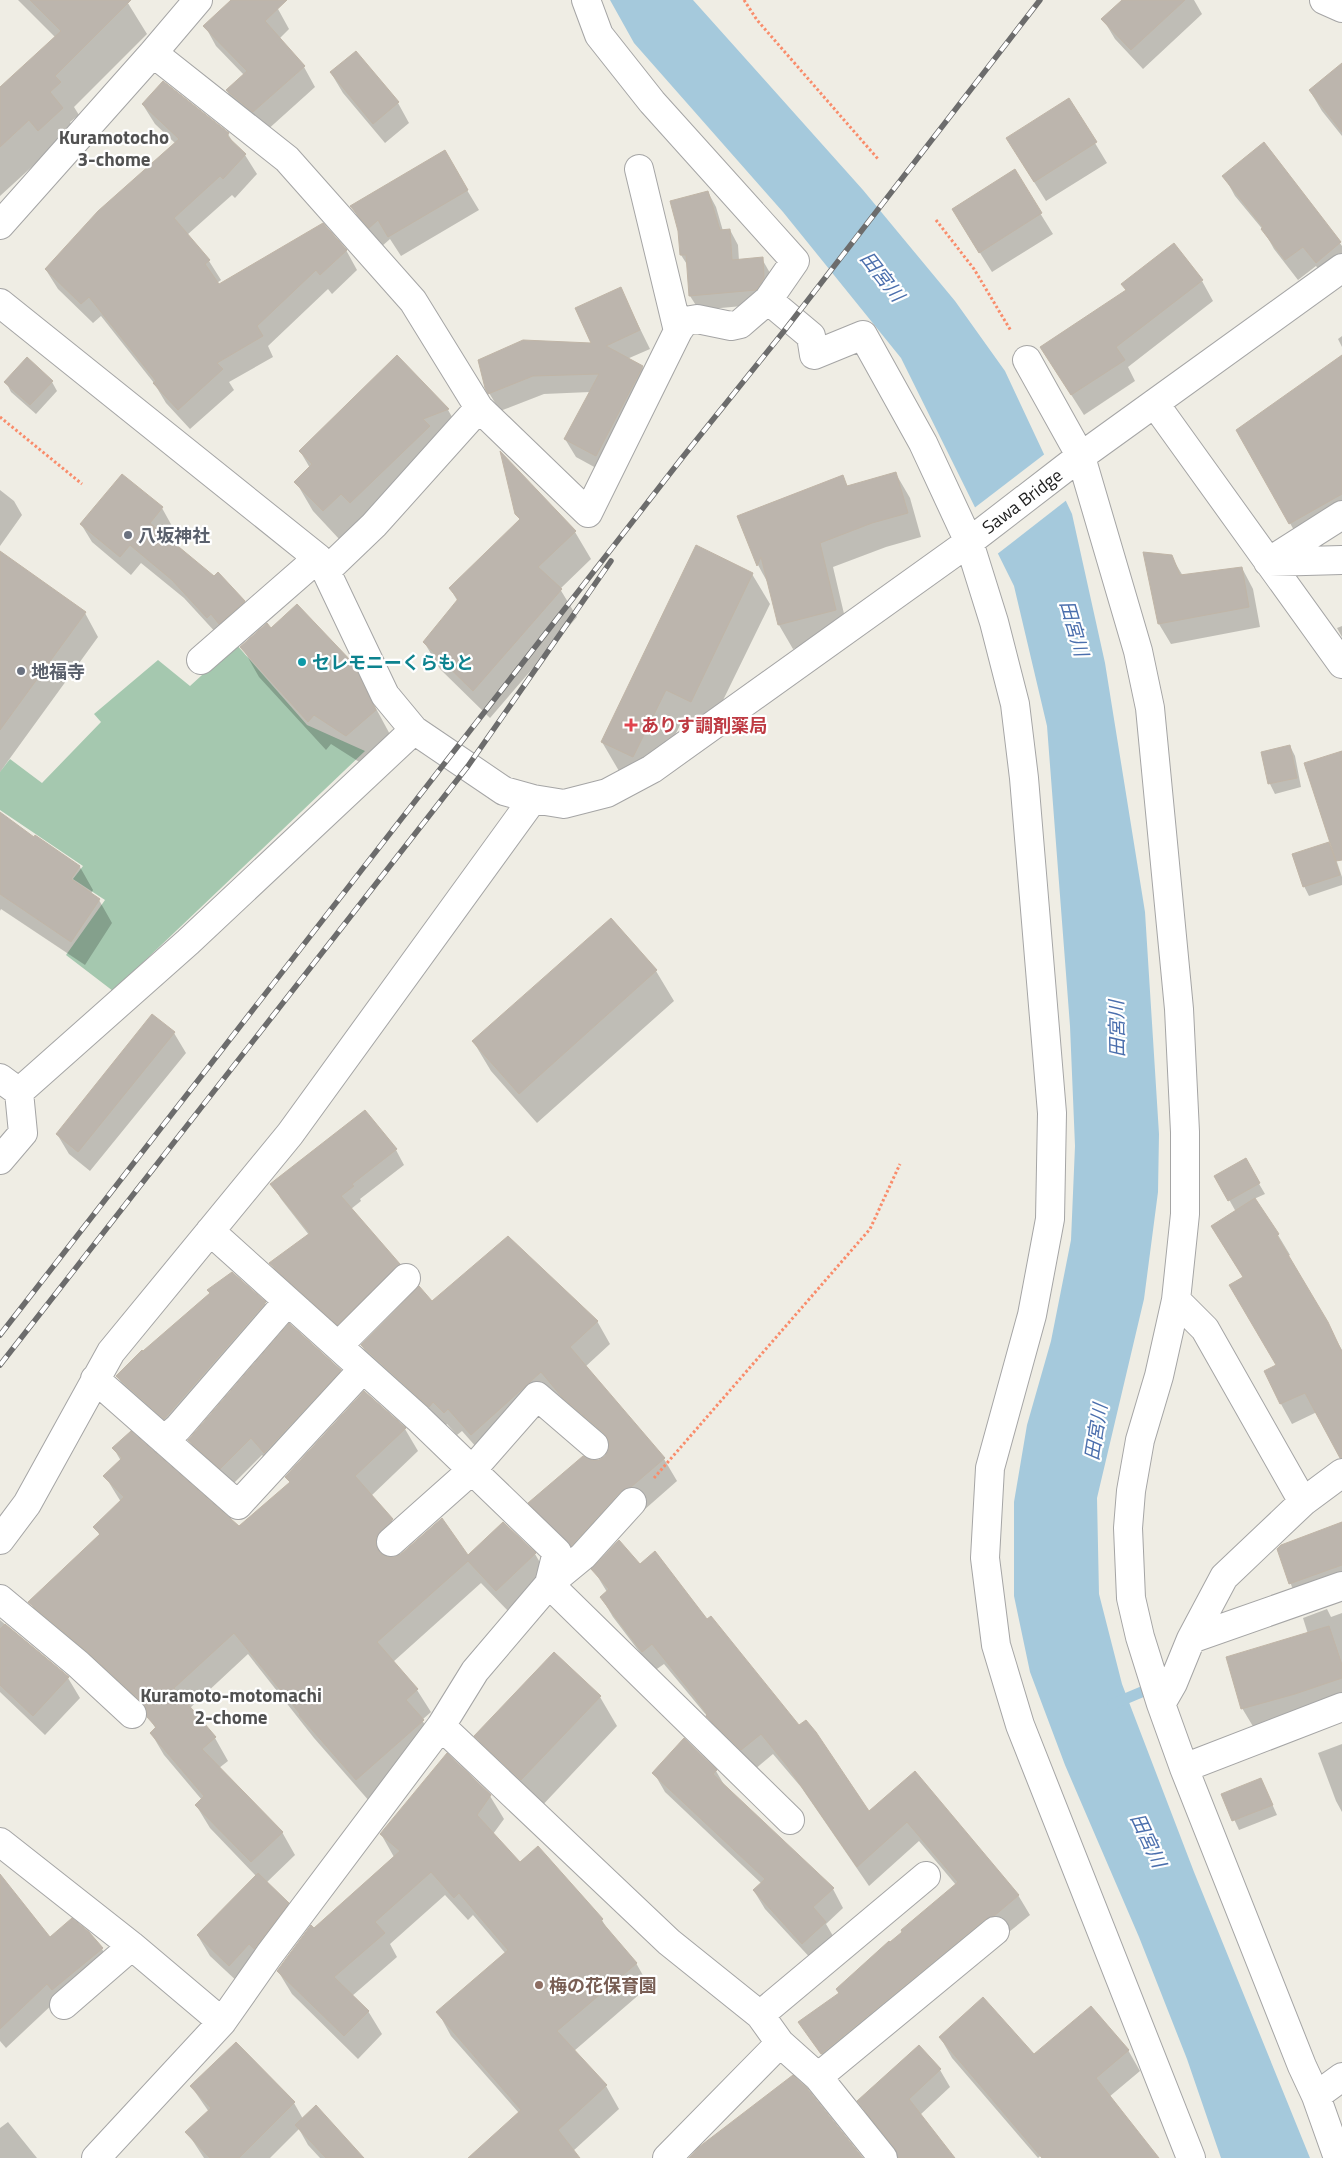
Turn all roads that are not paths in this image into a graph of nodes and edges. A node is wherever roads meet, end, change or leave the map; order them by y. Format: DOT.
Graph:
graph roads {
  1 [pos="198,0"];
  2 [pos="586,0"];
  3 [pos="1324,0"];
  4 [pos="1342,8"];
  5 [pos="153,53"];
  6 [pos="639,169"];
  7 [pos="0,224"];
  8 [pos="1342,268"];
  9 [pos="768,300"];
  10 [pos="0,303"];
  11 [pos="678,331"];
  12 [pos="1027,360"];
  13 [pos="1155,404"];
  14 [pos="479,408"];
  15 [pos="1075,461"];
  16 [pos="1342,515"];
  17 [pos="973,539"];
  18 [pos="1342,560"];
  19 [pos="1268,562"];
  20 [pos="322,564"];
  21 [pos="201,660"];
  22 [pos="1342,664"];
  23 [pos="414,730"];
  24 [pos="533,799"];
  25 [pos="9,1085"];
  26 [pos="0,1160"];
  27 [pos="210,1231"];
  28 [pos="406,1278"];
  29 [pos="1176,1300"];
  30 [pos="288,1301"];
  31 [pos="338,1346"];
  32 [pos="363,1369"];
  33 [pos="95,1379"];
  34 [pos="164,1440"];
  35 [pos="594,1445"];
  36 [pos="472,1470"];
  37 [pos="1342,1473"];
  38 [pos="632,1502"];
  39 [pos="1303,1502"];
  40 [pos="0,1540"];
  41 [pos="391,1542"];
  42 [pos="549,1584"];
  43 [pos="1342,1586"];
  44 [pos="0,1599"];
  45 [pos="1191,1639"];
  46 [pos="1161,1704"];
  47 [pos="1342,1707"];
  48 [pos="132,1714"];
  49 [pos="441,1726"];
  50 [pos="1184,1768"];
  51 [pos="790,1820"];
  52 [pos="0,1842"];
  53 [pos="926,1876"];
  54 [pos="994,1931"];
  55 [pos="132,1946"];
  56 [pos="64,2005"];
  57 [pos="760,2014"];
  58 [pos="222,2022"];
  59 [pos="780,2043"];
  60 [pos="818,2077"];
  61 [pos="1342,2077"];
  62 [pos="1316,2096"];
  63 [pos="96,2158"];
  64 [pos="667,2158"];
  65 [pos="883,2158"];
  66 [pos="1191,2158"];
  67 [pos="1338,2158"];
  1 -- 5 [label="street"];
  2 -- 9 [label="street"];
  3 -- 4 [label="street"];
  5 -- 7 [label="street"];
  5 -- 14 [label="street"];
  6 -- 11 [label="street"];
  8 -- 13 [label="street, Sawa Bridge"];
  9 -- 11 [label="street"];
  9 -- 17 [label="street"];
  10 -- 20 [label="street"];
  11 -- 14 [label="street"];
  12 -- 15 [label="street"];
  13 -- 15 [label="street, Sawa Bridge"];
  13 -- 19 [label="street"];
  14 -- 20 [label="street"];
  15 -- 17 [label="street, Sawa Bridge"];
  15 -- 29 [label="street"];
  16 -- 19 [label="street"];
  17 -- 24 [label="street, Sawa Bridge"];
  17 -- 66 [label="street"];
  18 -- 19 [label="street"];
  19 -- 22 [label="street"];
  20 -- 21 [label="street"];
  20 -- 23 [label="street, Sawa Bridge"];
  23 -- 24 [label="street, Sawa Bridge"];
  23 -- 25 [label="street"];
  24 -- 27 [label="street"];
  25 -- 26 [label="street"];
  27 -- 30 [label="street"];
  27 -- 33 [label="street"];
  28 -- 31 [label="street"];
  29 -- 39 [label="street"];
  29 -- 46 [label="street"];
  30 -- 31 [label="street"];
  30 -- 34 [label="street"];
  31 -- 32 [label="street"];
  32 -- 34 [label="street"];
  32 -- 36 [label="street"];
  33 -- 34 [label="street"];
  33 -- 40 [label="street"];
  35 -- 36 [label="street"];
  36 -- 41 [label="street"];
  36 -- 42 [label="street"];
  37 -- 39 [label="street"];
  38 -- 42 [label="street"];
  39 -- 45 [label="street"];
  42 -- 49 [label="street"];
  42 -- 51 [label="street"];
  43 -- 45 [label="street"];
  44 -- 48 [label="street"];
  45 -- 46 [label="street"];
  46 -- 50 [label="street"];
  47 -- 50 [label="street"];
  49 -- 57 [label="street"];
  49 -- 58 [label="street"];
  50 -- 62 [label="street"];
  52 -- 55 [label="street"];
  53 -- 57 [label="street"];
  54 -- 60 [label="street"];
  55 -- 56 [label="street"];
  55 -- 58 [label="street"];
  57 -- 59 [label="street"];
  58 -- 63 [label="street"];
  59 -- 60 [label="street"];
  59 -- 64 [label="street"];
  60 -- 65 [label="street"];
  61 -- 62 [label="street"];
  62 -- 67 [label="street"];
}
